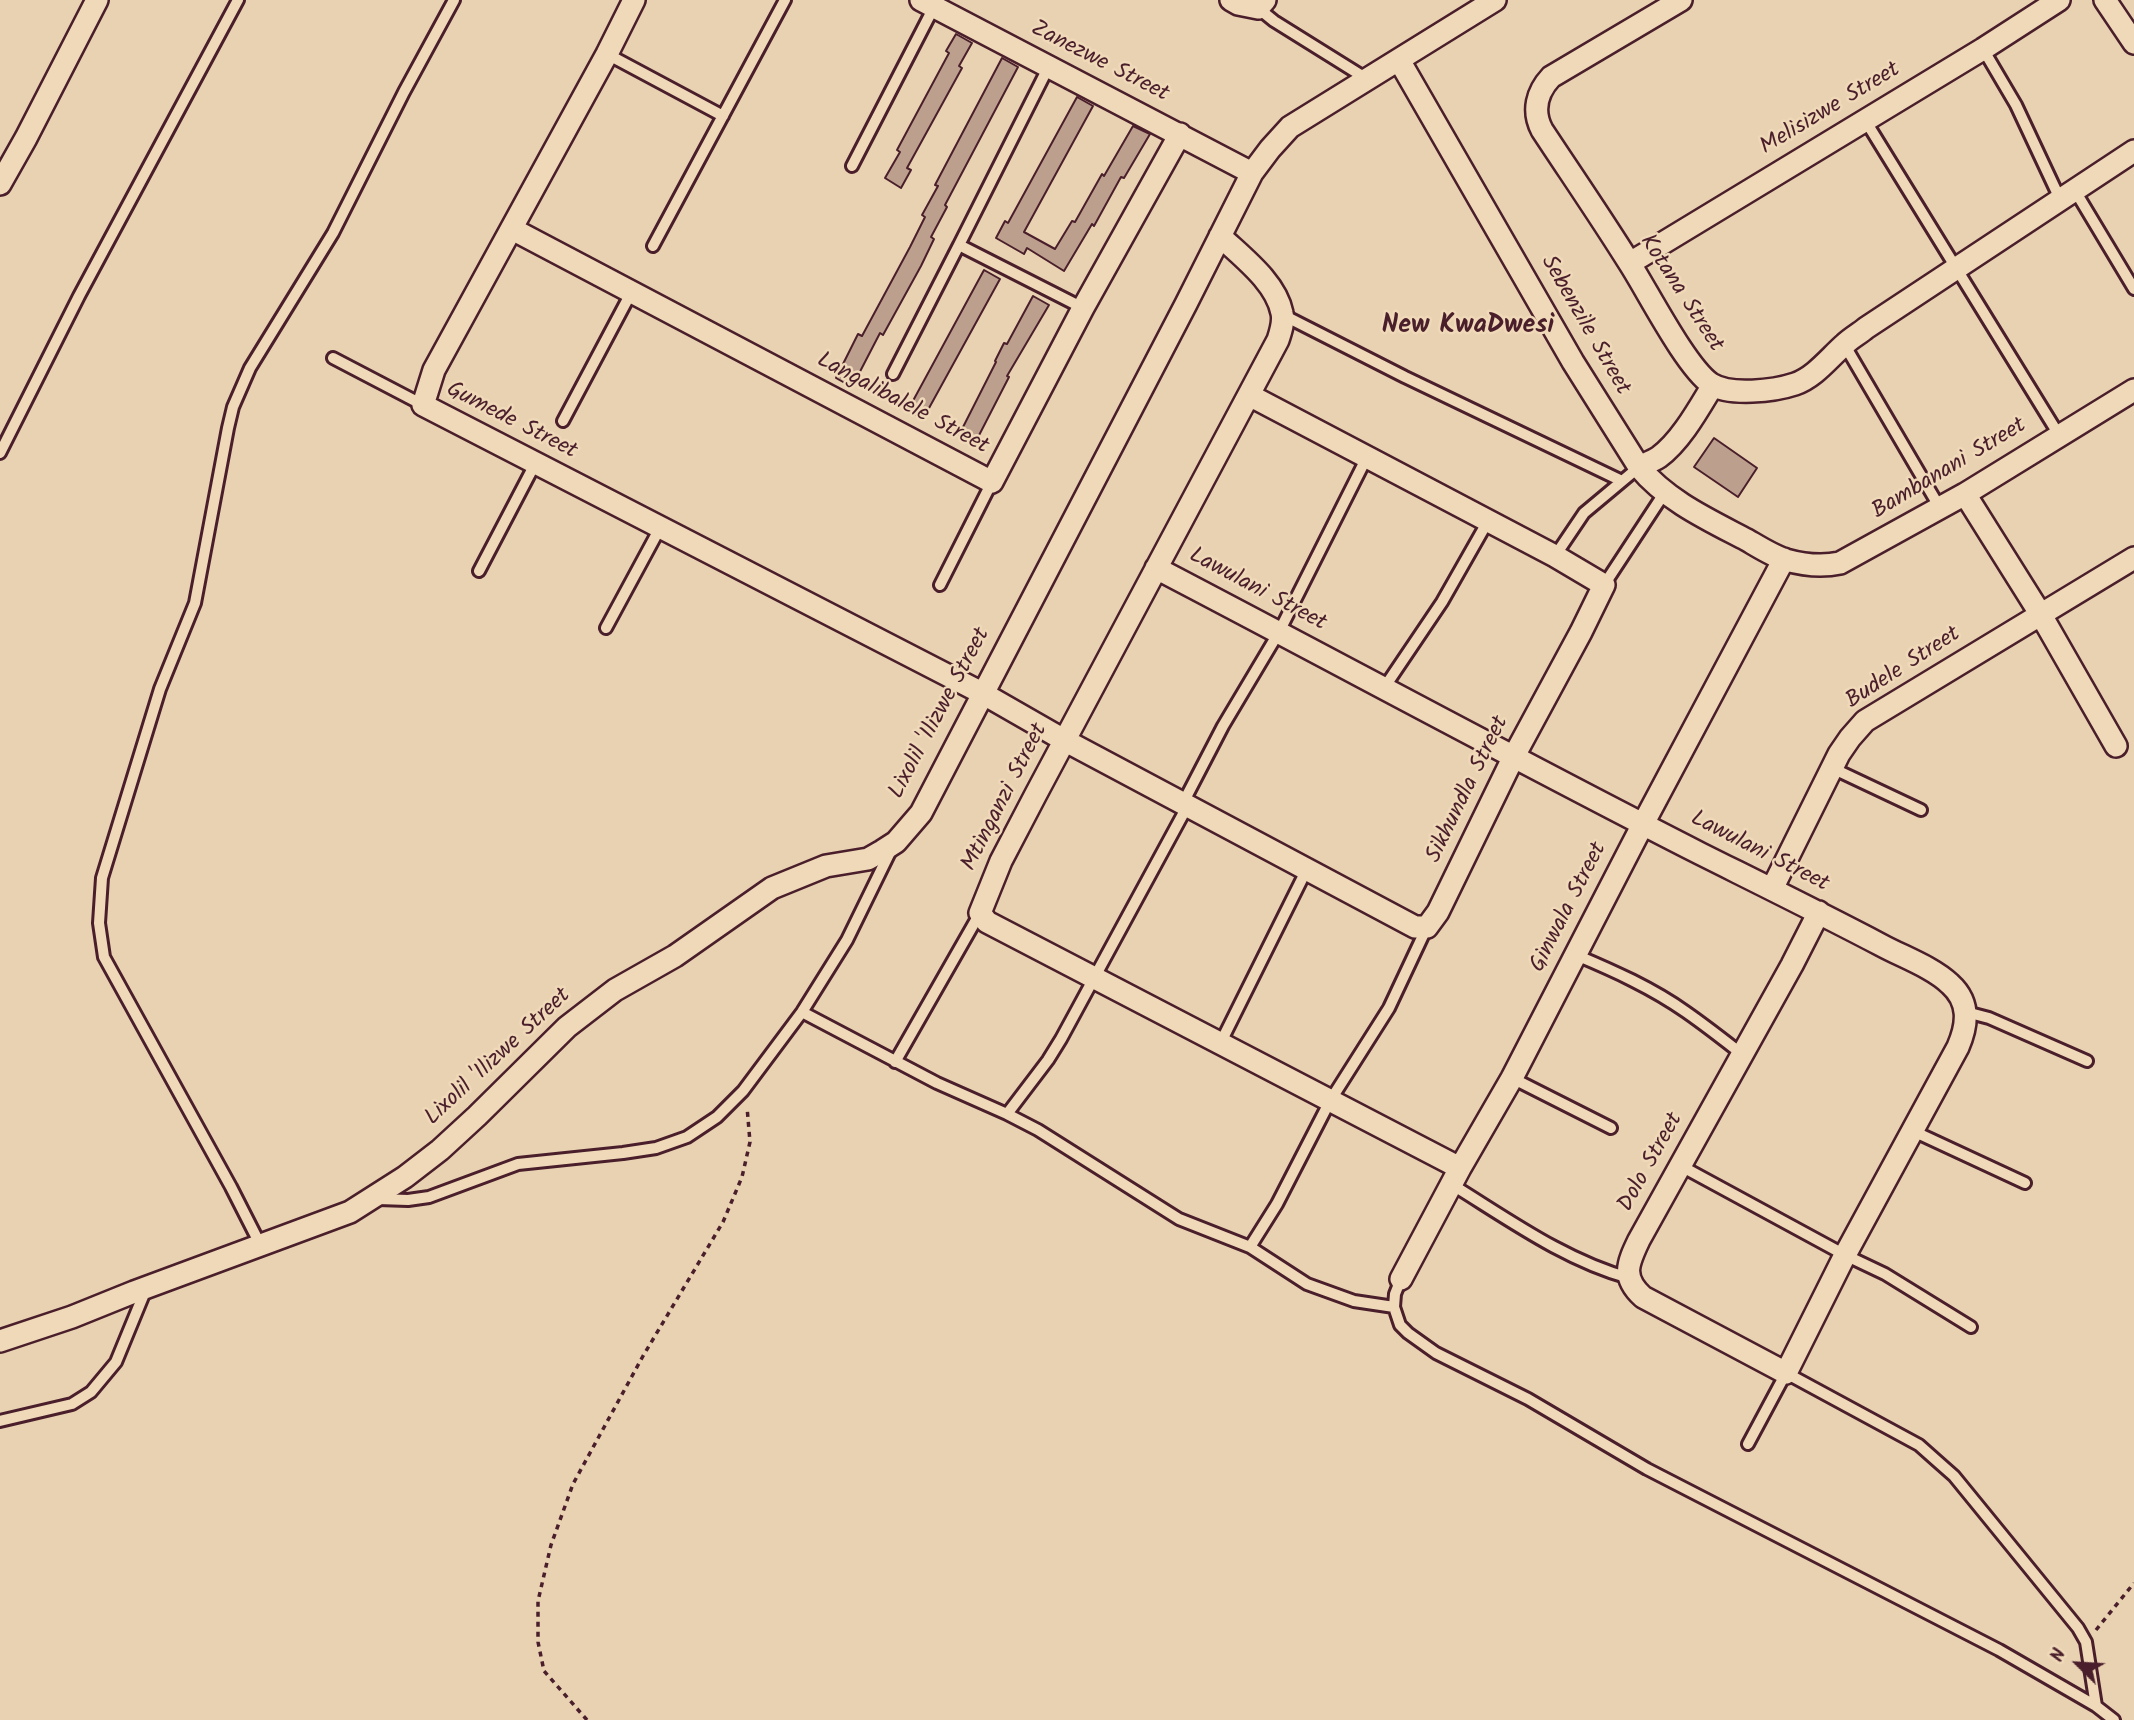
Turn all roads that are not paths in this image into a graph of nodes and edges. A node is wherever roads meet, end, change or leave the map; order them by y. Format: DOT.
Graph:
graph roads {
  1 [pos="97,0"];
  2 [pos="238,0"];
  3 [pos="454,0"];
  4 [pos="785,0"];
  5 [pos="1231,0"];
  6 [pos="1496,0"];
  7 [pos="1681,0"];
  8 [pos="2059,0"];
  9 [pos="2105,0"];
  10 [pos="630,1"];
  11 [pos="927,4"];
  12 [pos="1262,4"];
  13 [pos="2134,43"];
  14 [pos="1983,49"];
  15 [pos="607,54"];
  16 [pos="1399,60"];
  17 [pos="1049,66"];
  18 [pos="1367,79"];
  19 [pos="723,116"];
  20 [pos="1865,120"];
  21 [pos="1180,134"];
  22 [pos="2134,151"];
  23 [pos="852,166"];
  24 [pos="1252,173"];
  25 [pos="0,184"];
  26 [pos="2067,194"];
  27 [pos="512,229"];
  28 [pos="1220,236"];
  29 [pos="959,245"];
  30 [pos="653,246"];
  31 [pos="1630,263"];
  32 [pos="1958,268"];
  33 [pos="2134,289"];
  34 [pos="631,293"];
  35 [pos="1083,308"];
  36 [pos="1283,315"];
  37 [pos="1844,344"];
  38 [pos="333,358"];
  39 [pos="892,374"];
  40 [pos="1713,385"];
  41 [pos="2134,390"];
  42 [pos="1250,395"];
  43 [pos="423,405"];
  44 [pos="564,421"];
  45 [pos="2059,435"];
  46 [pos="0,453"];
  47 [pos="1367,457"];
  48 [pos="536,464"];
  49 [pos="1639,467"];
  50 [pos="1622,481"];
  51 [pos="992,482"];
  52 [pos="1665,492"];
  53 [pos="1965,494"];
  54 [pos="1940,509"];
  55 [pos="1488,521"];
  56 [pos="660,528"];
  57 [pos="1555,556"];
  58 [pos="2134,558"];
  59 [pos="1784,559"];
  60 [pos="1156,568"];
  61 [pos="479,571"];
  62 [pos="940,585"];
  63 [pos="1604,585"];
  64 [pos="2041,615"];
  65 [pos="606,628"];
  66 [pos="1279,632"];
  67 [pos="1384,688"];
  68 [pos="982,693"];
  69 [pos="1064,740"];
  70 [pos="2116,746"];
  71 [pos="1514,756"];
  72 [pos="1832,768"];
  73 [pos="1185,804"];
  74 [pos="1921,810"];
  75 [pos="1643,824"];
  76 [pos="896,842"];
  77 [pos="1307,869"];
  78 [pos="1772,889"];
  79 [pos="1819,912"];
  80 [pos="980,913"];
  81 [pos="1427,927"];
  82 [pos="1576,955"];
  83 [pos="1095,979"];
  84 [pos="802,1012"];
  85 [pos="1966,1012"];
  86 [pos="1220,1044"];
  87 [pos="1743,1055"];
  88 [pos="2087,1061"];
  89 [pos="895,1062"];
  90 [pos="1512,1078"];
  91 [pos="1330,1101"];
  92 [pos="1007,1114"];
  93 [pos="1611,1128"];
  94 [pos="1913,1131"];
  95 [pos="1681,1166"];
  96 [pos="1455,1176"];
  97 [pos="2025,1183"];
  98 [pos="372,1199"];
  99 [pos="261,1246"];
  100 [pos="1250,1247"];
  101 [pos="1845,1255"];
  102 [pos="1629,1278"];
  103 [pos="1401,1279"];
  104 [pos="147,1287"];
  105 [pos="1394,1307"];
  106 [pos="1971,1327"];
  107 [pos="0,1341"];
  108 [pos="1786,1373"];
  109 [pos="0,1421"];
  110 [pos="1748,1444"];
  111 [pos="2096,1706"];
  112 [pos="2114,1720"];
  1 -- 25 [label="street"];
  2 -- 46 [label="lane"];
  3 -- 99 [label="lane"];
  4 -- 19 [label="lane"];
  5 -- 12 [label="street"];
  6 -- 16 [label="street, Lixolil 'Ilizwe Street"];
  7 -- 31 [label="street, Kotana Street"];
  8 -- 14 [label="street, Melisizwe Street"];
  9 -- 13 [label="street"];
  10 -- 15 [label="street, Gumede Street"];
  11 -- 17 [label="street, Zanezwe Street"];
  11 -- 23 [label="lane"];
  12 -- 18 [label="lane"];
  14 -- 20 [label="street, Melisizwe Street"];
  14 -- 26 [label="lane"];
  15 -- 19 [label="lane"];
  15 -- 27 [label="street, Gumede Street"];
  16 -- 18 [label="street, Lixolil 'Ilizwe Street"];
  16 -- 49 [label="street, Sebenzile Street"];
  17 -- 21 [label="street, Zanezwe Street"];
  17 -- 29 [label="lane"];
  18 -- 24 [label="street, Lixolil 'Ilizwe Street"];
  19 -- 30 [label="lane"];
  20 -- 31 [label="street, Melisizwe Street"];
  20 -- 32 [label="lane"];
  21 -- 24 [label="street, Zanezwe Street"];
  21 -- 35 [label="street, Langalibalele Street"];
  22 -- 26 [label="street, Kotana Street"];
  24 -- 28 [label="street, Lixolil 'Ilizwe Street"];
  26 -- 32 [label="street, Kotana Street"];
  26 -- 33 [label="lane"];
  27 -- 34 [label="street, Langalibalele Street"];
  27 -- 43 [label="street, Gumede Street"];
  28 -- 36 [label="street"];
  28 -- 68 [label="street, Lixolil 'Ilizwe Street"];
  29 -- 35 [label="lane"];
  29 -- 39 [label="lane"];
  31 -- 40 [label="street, Kotana Street"];
  32 -- 37 [label="street, Kotana Street"];
  32 -- 45 [label="lane"];
  34 -- 44 [label="lane"];
  34 -- 51 [label="street, Langalibalele Street"];
  35 -- 51 [label="street, Langalibalele Street"];
  36 -- 42 [label="street, Mtinganzi Street"];
  36 -- 50 [label="lane"];
  37 -- 40 [label="street, Kotana Street"];
  37 -- 54 [label="lane"];
  38 -- 43 [label="lane"];
  40 -- 49 [label="street"];
  41 -- 45 [label="street, Bambanani Street"];
  42 -- 47 [label="street"];
  42 -- 60 [label="street, Mtinganzi Street"];
  43 -- 48 [label="street, Gumede Street"];
  45 -- 53 [label="street, Bambanani Street"];
  47 -- 55 [label="street"];
  47 -- 66 [label="lane"];
  48 -- 56 [label="street, Gumede Street"];
  48 -- 61 [label="lane"];
  49 -- 50 [label="lane"];
  49 -- 52 [label="street, Sebenzile Street"];
  50 -- 57 [label="lane"];
  51 -- 62 [label="lane"];
  52 -- 59 [label="street, Sebenzile Street"];
  52 -- 63 [label="lane"];
  53 -- 54 [label="street, Bambanani Street"];
  53 -- 64 [label="street"];
  54 -- 59 [label="street, Bambanani Street"];
  55 -- 57 [label="street"];
  55 -- 67 [label="lane"];
  56 -- 65 [label="lane"];
  56 -- 68 [label="street, Gumede Street"];
  57 -- 63 [label="street"];
  58 -- 64 [label="street, Budele Street"];
  59 -- 75 [label="street, Ginwala Street"];
  60 -- 66 [label="street, Lawulani Street"];
  60 -- 69 [label="street, Mtinganzi Street"];
  63 -- 71 [label="street, Sikhundla Street"];
  64 -- 70 [label="street"];
  64 -- 72 [label="street, Budele Street"];
  66 -- 67 [label="street, Lawulani Street"];
  66 -- 73 [label="lane"];
  67 -- 71 [label="street, Lawulani Street"];
  68 -- 69 [label="street"];
  68 -- 76 [label="street, Lixolil 'Ilizwe Street"];
  69 -- 73 [label="street"];
  69 -- 80 [label="street, Mtinganzi Street"];
  71 -- 75 [label="street, Lawulani Street"];
  71 -- 81 [label="street, Sikhundla Street"];
  72 -- 74 [label="lane"];
  72 -- 78 [label="street, Budele Street"];
  73 -- 77 [label="street"];
  73 -- 83 [label="lane"];
  75 -- 78 [label="street, Lawulani Street"];
  75 -- 82 [label="street, Ginwala Street"];
  76 -- 84 [label="lane"];
  76 -- 98 [label="street, Lixolil 'Ilizwe Street"];
  77 -- 81 [label="street"];
  77 -- 86 [label="lane"];
  78 -- 79 [label="street, Lawulani Street"];
  79 -- 85 [label="street, Lawulani Street"];
  79 -- 87 [label="street, Dolo Street"];
  80 -- 83 [label="street"];
  80 -- 89 [label="lane"];
  81 -- 91 [label="lane"];
  82 -- 87 [label="lane"];
  82 -- 90 [label="street, Ginwala Street"];
  83 -- 86 [label="street"];
  83 -- 92 [label="lane"];
  84 -- 89 [label="lane"];
  84 -- 98 [label="lane"];
  85 -- 88 [label="lane"];
  85 -- 94 [label="street"];
  86 -- 91 [label="street"];
  87 -- 95 [label="street, Dolo Street"];
  89 -- 92 [label="lane"];
  90 -- 93 [label="lane"];
  90 -- 96 [label="street, Ginwala Street"];
  91 -- 96 [label="street"];
  91 -- 100 [label="lane"];
  92 -- 100 [label="lane"];
  94 -- 97 [label="lane"];
  94 -- 101 [label="street"];
  95 -- 101 [label="lane"];
  95 -- 102 [label="street, Dolo Street"];
  96 -- 102 [label="lane"];
  96 -- 103 [label="street, Ginwala Street"];
  98 -- 99 [label="street, Lixolil 'Ilizwe Street"];
  99 -- 104 [label="street, Lixolil 'Ilizwe Street"];
  100 -- 105 [label="lane"];
  101 -- 106 [label="lane"];
  101 -- 108 [label="street"];
  102 -- 108 [label="street"];
  103 -- 105 [label="lane"];
  104 -- 107 [label="street, Lixolil 'Ilizwe Street"];
  104 -- 109 [label="lane"];
  105 -- 111 [label="lane"];
  108 -- 110 [label="lane"];
  108 -- 111 [label="lane"];
  111 -- 112 [label="lane"];
}
